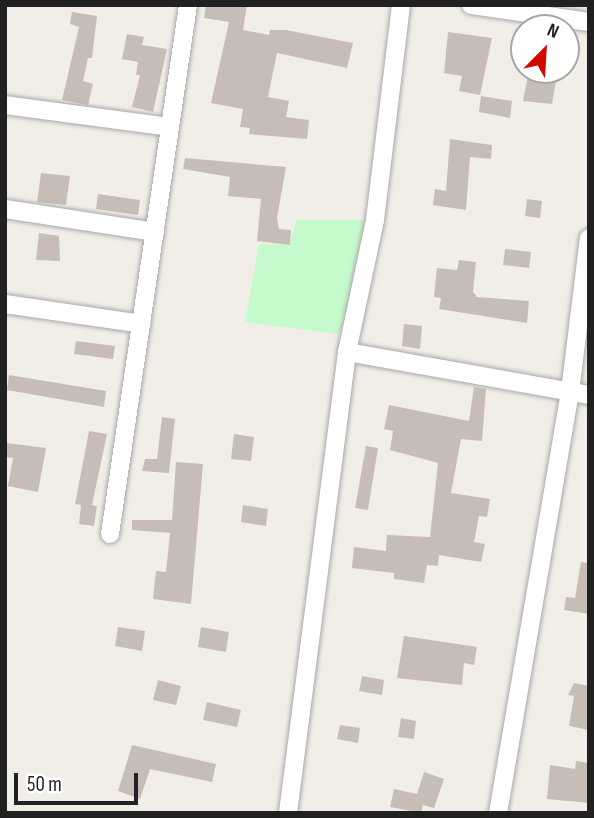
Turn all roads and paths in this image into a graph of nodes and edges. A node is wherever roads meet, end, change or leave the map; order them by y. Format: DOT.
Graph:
graph roads {
  1 [pos="188,5"];
  2 [pos="401,5"];
  3 [pos="471,5"];
  4 [pos="587,16"];
  5 [pos="5,106"];
  6 [pos="170,127"];
  7 [pos="5,209"];
  8 [pos="155,232"];
  9 [pos="589,238"];
  10 [pos="5,304"];
  11 [pos="142,324"];
  12 [pos="347,352"];
  13 [pos="570,392"];
  14 [pos="589,394"];
  15 [pos="110,534"];
  16 [pos="288,813"];
  17 [pos="498,813"];
  1 -- 6 [label="street"];
  2 -- 12 [label="street"];
  3 -- 4 [label="street"];
  5 -- 6 [label="street"];
  6 -- 8 [label="street"];
  7 -- 8 [label="street"];
  8 -- 11 [label="street"];
  9 -- 13 [label="street"];
  10 -- 11 [label="street"];
  11 -- 15 [label="street"];
  12 -- 13 [label="street"];
  12 -- 16 [label="street"];
  13 -- 14 [label="street"];
  13 -- 17 [label="street"];
}
